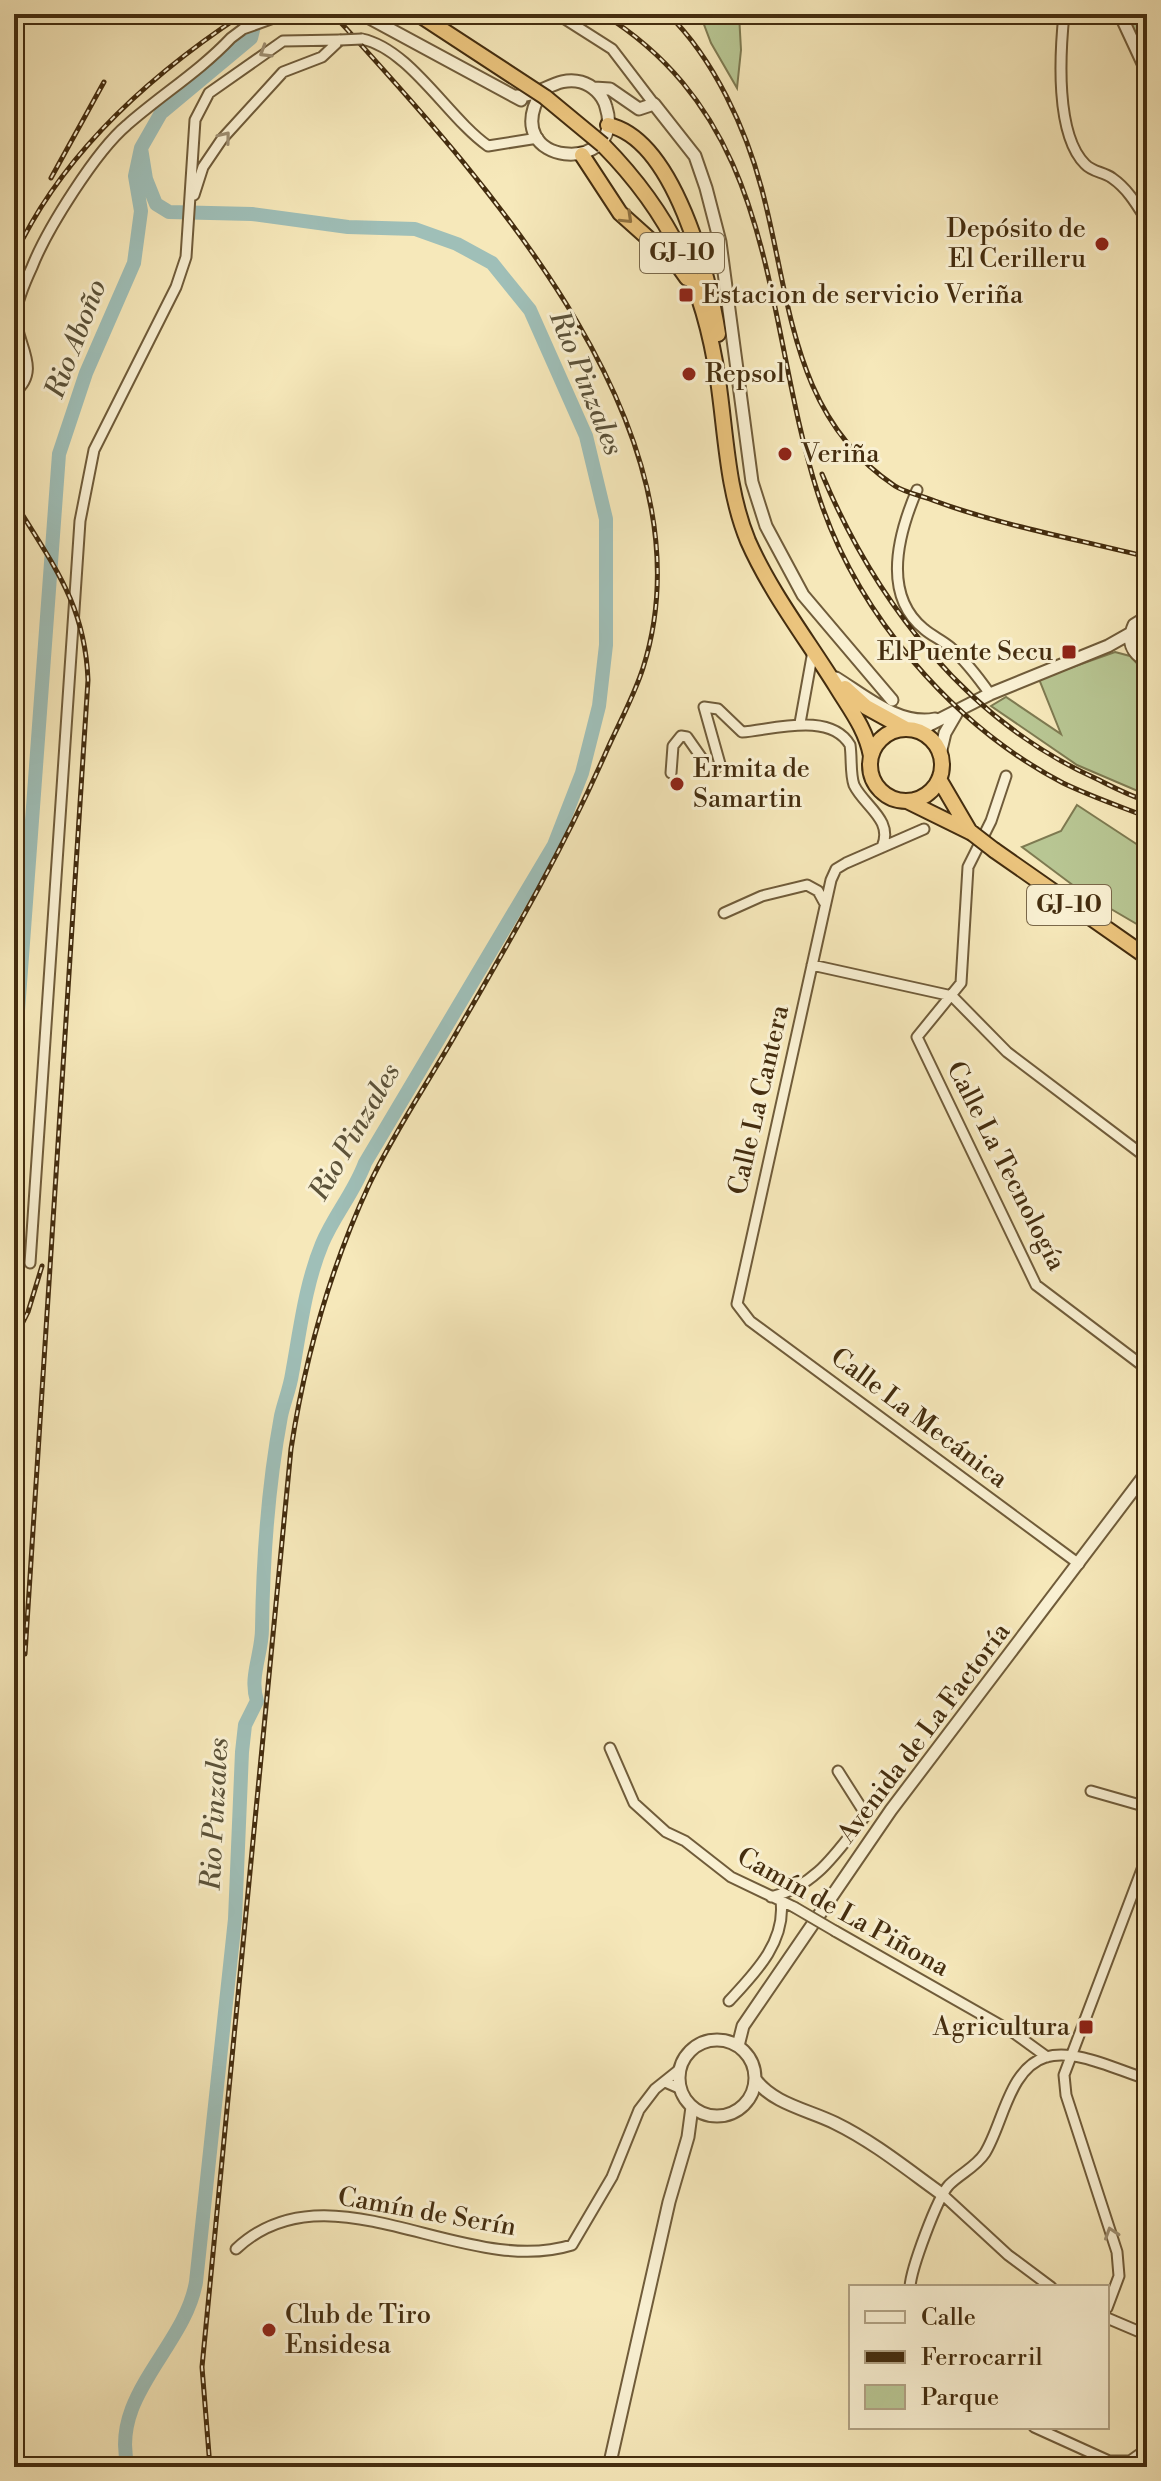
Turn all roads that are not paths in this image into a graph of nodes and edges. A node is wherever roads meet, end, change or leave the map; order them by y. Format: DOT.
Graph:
graph roads {
  1 [pos="285,14"];
  2 [pos="362,14"];
  3 [pos="418,14"];
  4 [pos="557,14"];
  5 [pos="1064,14"];
  6 [pos="1120,14"];
  7 [pos="340,40"];
  8 [pos="1147,72"];
  9 [pos="594,88"];
  10 [pos="542,91"];
  11 [pos="617,93"];
  12 [pos="517,96"];
  13 [pos="605,102"];
  14 [pos="654,104"];
  15 [pos="533,111"];
  16 [pos="608,125"];
  17 [pos="535,133"];
  18 [pos="582,155"];
  19 [pos="191,206"];
  20 [pos="1147,221"];
  21 [pos="719,382"];
  22 [pos="14,393"];
  23 [pos="721,411"];
  24 [pos="917,490"];
  25 [pos="1145,616"];
  26 [pos="1131,633"];
  27 [pos="1108,646"];
  28 [pos="813,651"];
  29 [pos="1133,651"];
  30 [pos="1147,661"];
  31 [pos="836,678"];
  32 [pos="990,694"];
  33 [pos="892,700"];
  34 [pos="952,715"];
  35 [pos="800,723"];
  36 [pos="911,730"];
  37 [pos="940,754"];
  38 [pos="871,756"];
  39 [pos="671,773"];
  40 [pos="1006,776"];
  41 [pos="939,779"];
  42 [pos="907,801"];
  43 [pos="924,829"];
  44 [pos="971,832"];
  45 [pos="882,847"];
  46 [pos="824,906"];
  47 [pos="724,913"];
  48 [pos="1147,957"];
  49 [pos="812,965"];
  50 [pos="952,996"];
  51 [pos="1147,1158"];
  52 [pos="30,1263"];
  53 [pos="737,1304"];
  54 [pos="1147,1369"];
  55 [pos="1147,1472"];
  56 [pos="1079,1564"];
  57 [pos="610,1748"];
  58 [pos="838,1771"];
  59 [pos="1091,1791"];
  60 [pos="1147,1807"];
  61 [pos="1147,1856"];
  62 [pos="776,1899"];
  63 [pos="729,2001"];
  64 [pos="743,2026"];
  65 [pos="720,2040"];
  66 [pos="738,2046"];
  67 [pos="1070,2056"];
  68 [pos="1047,2057"];
  69 [pos="680,2069"];
  70 [pos="755,2079"];
  71 [pos="1147,2079"];
  72 [pos="665,2082"];
  73 [pos="681,2089"];
  74 [pos="771,2095"];
  75 [pos="750,2098"];
  76 [pos="692,2107"];
  77 [pos="712,2115"];
  78 [pos="688,2137"];
  79 [pos="943,2195"];
  80 [pos="236,2249"];
  81 [pos="910,2285"];
  82 [pos="1048,2285"];
  83 [pos="1109,2304"];
  84 [pos="1109,2319"];
  85 [pos="1147,2335"];
  86 [pos="1038,2429"];
  87 [pos="1147,2449"];
  88 [pos="609,2467"];
  1 -- 22 [label="street"];
  2 -- 12 [label="street"];
  3 -- 21 [label="highway, GJ-10, bridge"];
  4 -- 14 [label="street"];
  5 -- 20 [label="street"];
  6 -- 8 [label="street"];
  7 -- 17 [label="street, bridge"];
  19 -- 7 [label="street, one-way"];
  7 -- 19 [label="street, one-way"];
  9 -- 10 [label="street"];
  9 -- 11 [label="street"];
  9 -- 13 [label="street"];
  10 -- 12 [label="street"];
  10 -- 15 [label="street"];
  11 -- 13 [label="street"];
  11 -- 14 [label="street"];
  12 -- 15 [label="street"];
  13 -- 16 [label="street"];
  14 -- 33 [label="street"];
  15 -- 17 [label="street"];
  16 -- 18 [label="street"];
  16 -- 21 [label="highway"];
  17 -- 18 [label="street"];
  18 -- 23 [label="highway, one-way"];
  19 -- 52 [label="street"];
  21 -- 23 [label="highway, GJ-10"];
  23 -- 28 [label="highway, GJ-10"];
  24 -- 32 [label="street"];
  25 -- 26 [label="street"];
  26 -- 27 [label="street"];
  26 -- 29 [label="street"];
  27 -- 29 [label="street"];
  27 -- 32 [label="street"];
  28 -- 31 [label="highway, GJ-10"];
  28 -- 35 [label="street"];
  28 -- 38 [label="highway, GJ-10"];
  29 -- 30 [label="street"];
  31 -- 34 [label="street"];
  31 -- 36 [label="highway, GJ-10"];
  32 -- 34 [label="street"];
  34 -- 36 [label="street"];
  34 -- 37 [label="street"];
  35 -- 39 [label="street"];
  35 -- 45 [label="street"];
  36 -- 37 [label="highway, GJ-10"];
  36 -- 38 [label="highway"];
  37 -- 41 [label="highway"];
  38 -- 42 [label="highway, GJ-10"];
  40 -- 50 [label="street"];
  41 -- 42 [label="highway"];
  41 -- 44 [label="highway, GJ-10"];
  42 -- 44 [label="highway, GJ-10"];
  43 -- 45 [label="street, Calle La Cantera"];
  44 -- 48 [label="highway, GJ-10, bridge"];
  45 -- 46 [label="street, Calle La Cantera"];
  46 -- 47 [label="street"];
  46 -- 49 [label="street, Calle La Cantera"];
  49 -- 50 [label="street"];
  49 -- 53 [label="street, Calle La Cantera"];
  50 -- 51 [label="street"];
  50 -- 54 [label="street, Calle La Tecnología"];
  53 -- 56 [label="street, Calle La Mecánica"];
  55 -- 56 [label="street, Avenida de La Factoría"];
  56 -- 64 [label="street, Avenida de La Factoría"];
  57 -- 62 [label="street, Camín de La Piñona"];
  58 -- 62 [label="street"];
  59 -- 60 [label="street"];
  61 -- 67 [label="street"];
  62 -- 63 [label="street"];
  62 -- 68 [label="street, Camín de La Piñona, bridge"];
  64 -- 65 [label="street, Avenida de La Factoría"];
  64 -- 66 [label="street, Avenida de La Factoría"];
  65 -- 66 [label="street"];
  65 -- 69 [label="street"];
  66 -- 70 [label="street"];
  67 -- 68 [label="street"];
  67 -- 71 [label="street"];
  83 -- 67 [label="street, one-way"];
  68 -- 79 [label="street"];
  69 -- 72 [label="street"];
  69 -- 73 [label="street"];
  70 -- 74 [label="street"];
  70 -- 75 [label="street"];
  72 -- 73 [label="street"];
  72 -- 80 [label="street, Camín de Serín"];
  73 -- 76 [label="street"];
  74 -- 75 [label="street"];
  74 -- 79 [label="street"];
  75 -- 77 [label="street"];
  76 -- 77 [label="street"];
  76 -- 78 [label="street"];
  77 -- 78 [label="street"];
  78 -- 88 [label="street"];
  79 -- 81 [label="street"];
  79 -- 82 [label="street"];
  84 -- 85 [label="street"];
  86 -- 87 [label="street"];
}
